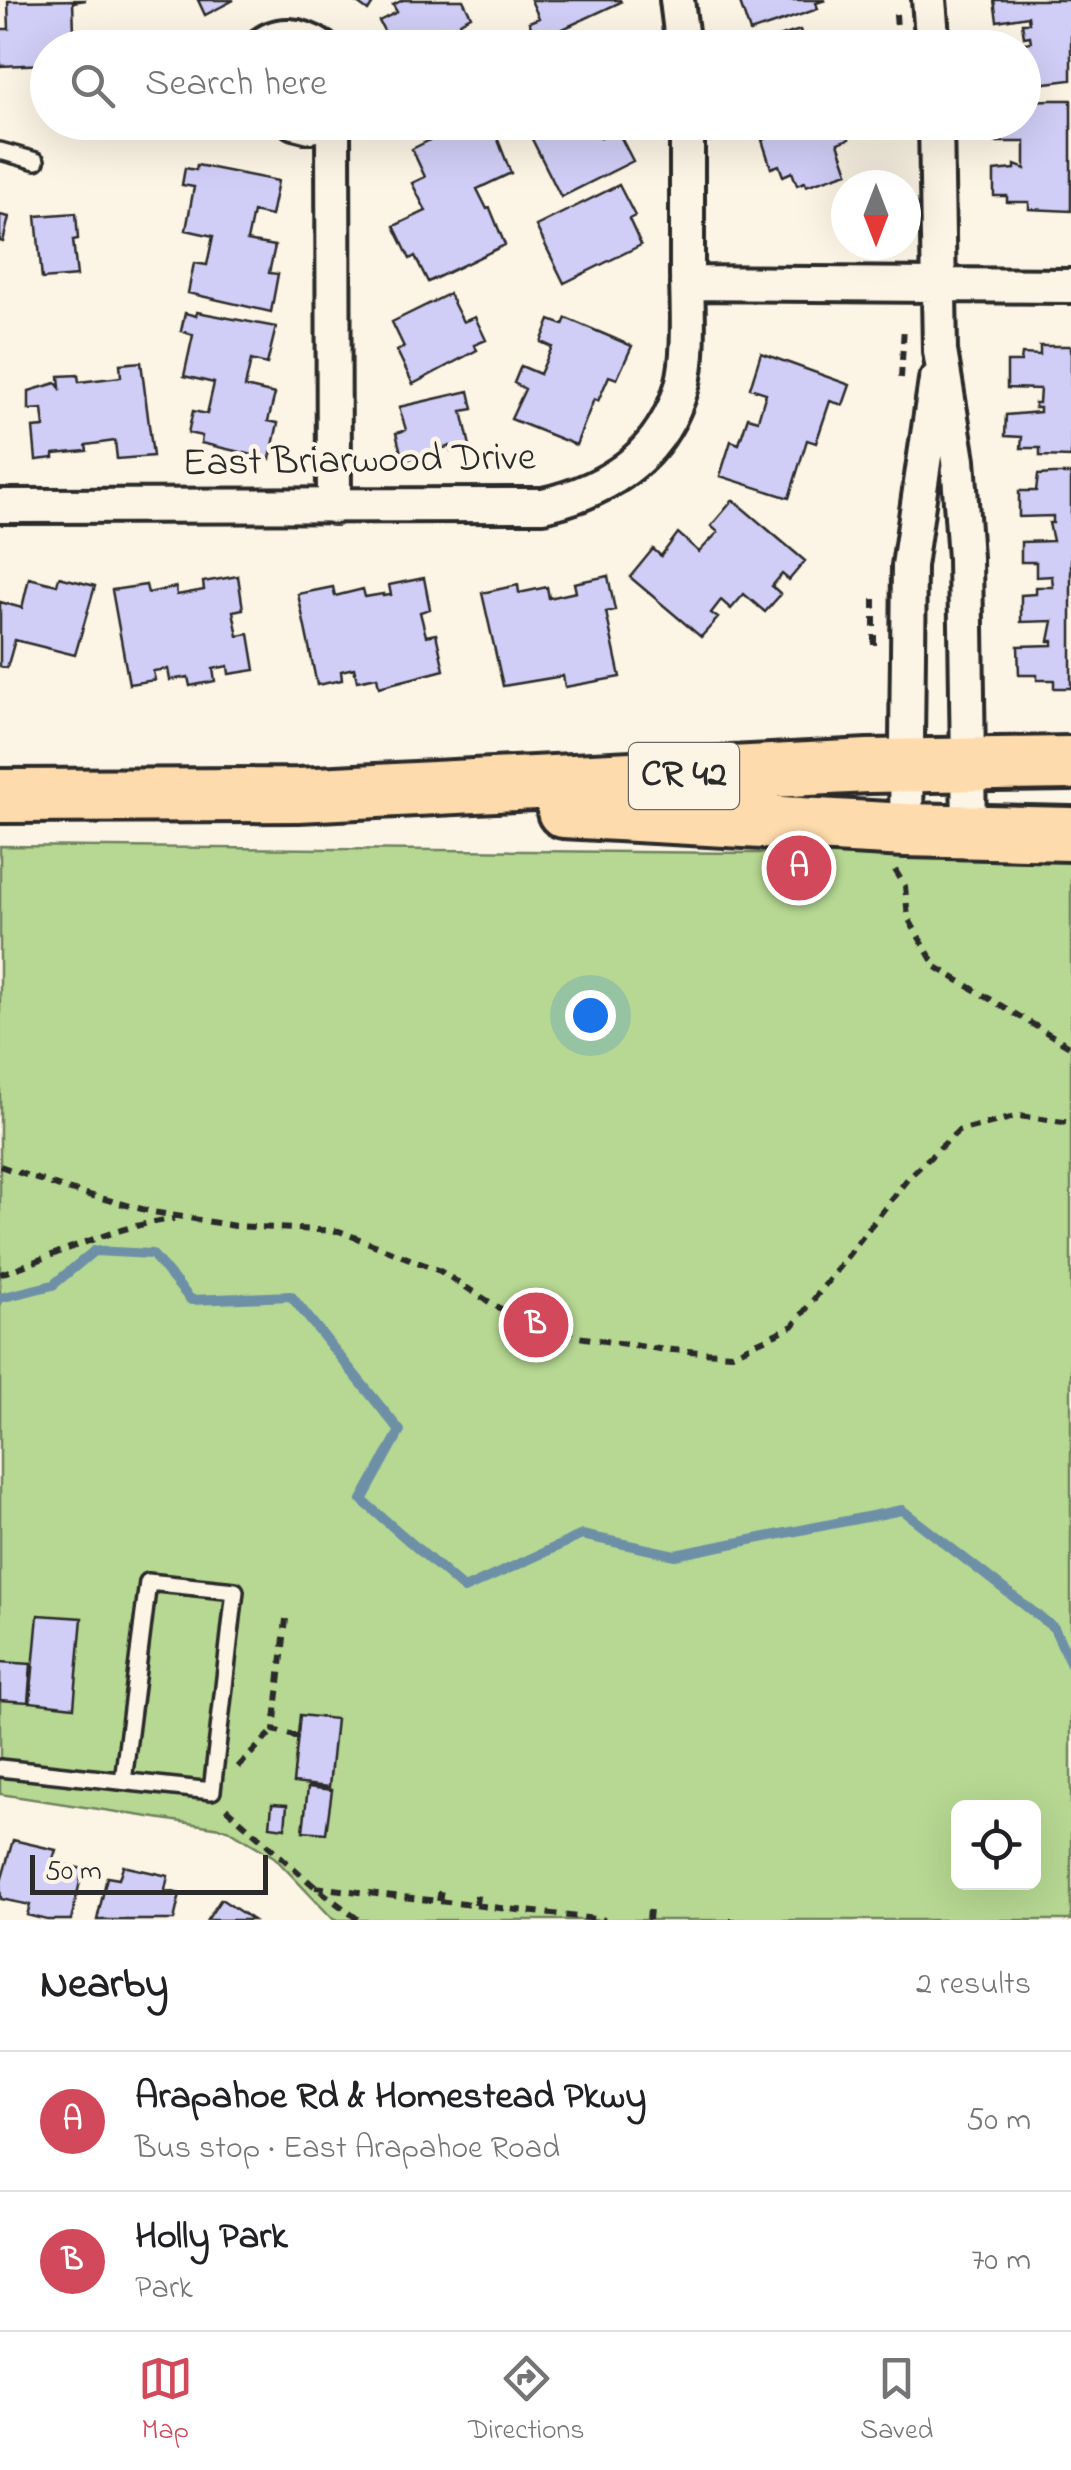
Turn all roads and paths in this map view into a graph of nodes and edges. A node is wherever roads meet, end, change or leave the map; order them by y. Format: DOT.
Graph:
graph roads {
  1 [pos="677,0"];
  2 [pos="929,0"];
  3 [pos="681,30"];
  4 [pos="932,30"];
  5 [pos="332,140"];
  6 [pos="687,140"];
  7 [pos="936,140"];
  8 [pos="0,151"];
  9 [pos="36,161"];
  10 [pos="687,283"];
  11 [pos="939,285"];
  12 [pos="1071,286"];
  13 [pos="940,351"];
  14 [pos="0,506"];
  15 [pos="334,507"];
  16 [pos="1071,763"];
  17 [pos="968,765"];
  18 [pos="906,766"];
  19 [pos="298,795"];
  20 [pos="0,796"];
  21 [pos="969,832"];
  22 [pos="1071,834"];
  23 [pos="893,846"];
  24 [pos="1071,1048"];
  25 [pos="1071,1123"];
  26 [pos="0,1166"];
  27 [pos="185,1217"];
  28 [pos="0,1274"];
  29 [pos="286,1619"];
  30 [pos="274,1730"];
  31 [pos="298,1737"];
  32 [pos="0,1768"];
  33 [pos="124,1781"];
  34 [pos="212,1791"];
  35 [pos="442,1884"];
  36 [pos="315,1887"];
  37 [pos="478,1888"];
  38 [pos="439,1900"];
  39 [pos="476,1905"];
  40 [pos="650,1908"];
  41 [pos="359,1920"];
  42 [pos="605,1920"];
  43 [pos="649,1920"];
  1 -- 3 [label="street"];
  2 -- 4 [label="street"];
  5 -- 15 [label="street"];
  6 -- 10 [label="street, East Briarwood Drive"];
  7 -- 11 [label="street"];
  8 -- 9 [label="lane"];
  10 -- 11 [label="street"];
  10 -- 15 [label="street, East Briarwood Drive"];
  11 -- 12 [label="street"];
  11 -- 13 [label="street"];
  13 -- 17 [label="street"];
  13 -- 18 [label="street"];
  14 -- 15 [label="street, East Briarwood Drive"];
  16 -- 17 [label="main road, CR 42"];
  17 -- 18 [label="main road, CR 42"];
  17 -- 21 [label="street"];
  18 -- 19 [label="main road, CR 42"];
  18 -- 23 [label="street"];
  19 -- 20 [label="main road, CR 42"];
  19 -- 23 [label="main road, CR 42"];
  21 -- 22 [label="main road, CR 42"];
  21 -- 23 [label="main road, CR 42"];
  23 -- 24 [label="path"];
  25 -- 27 [label="path"];
  26 -- 27 [label="path"];
  27 -- 28 [label="path"];
  29 -- 30 [label="path"];
  30 -- 31 [label="path"];
  30 -- 34 [label="path"];
  32 -- 33 [label="lane"];
  33 -- 34 [label="lane"];
  33 -- 34 [label="lane"];
  34 -- 36 [label="path"];
  35 -- 38 [label="path"];
  36 -- 38 [label="path"];
  36 -- 41 [label="path"];
  37 -- 39 [label="path"];
  38 -- 39 [label="path"];
  39 -- 42 [label="path"];
  40 -- 43 [label="path"];
}
